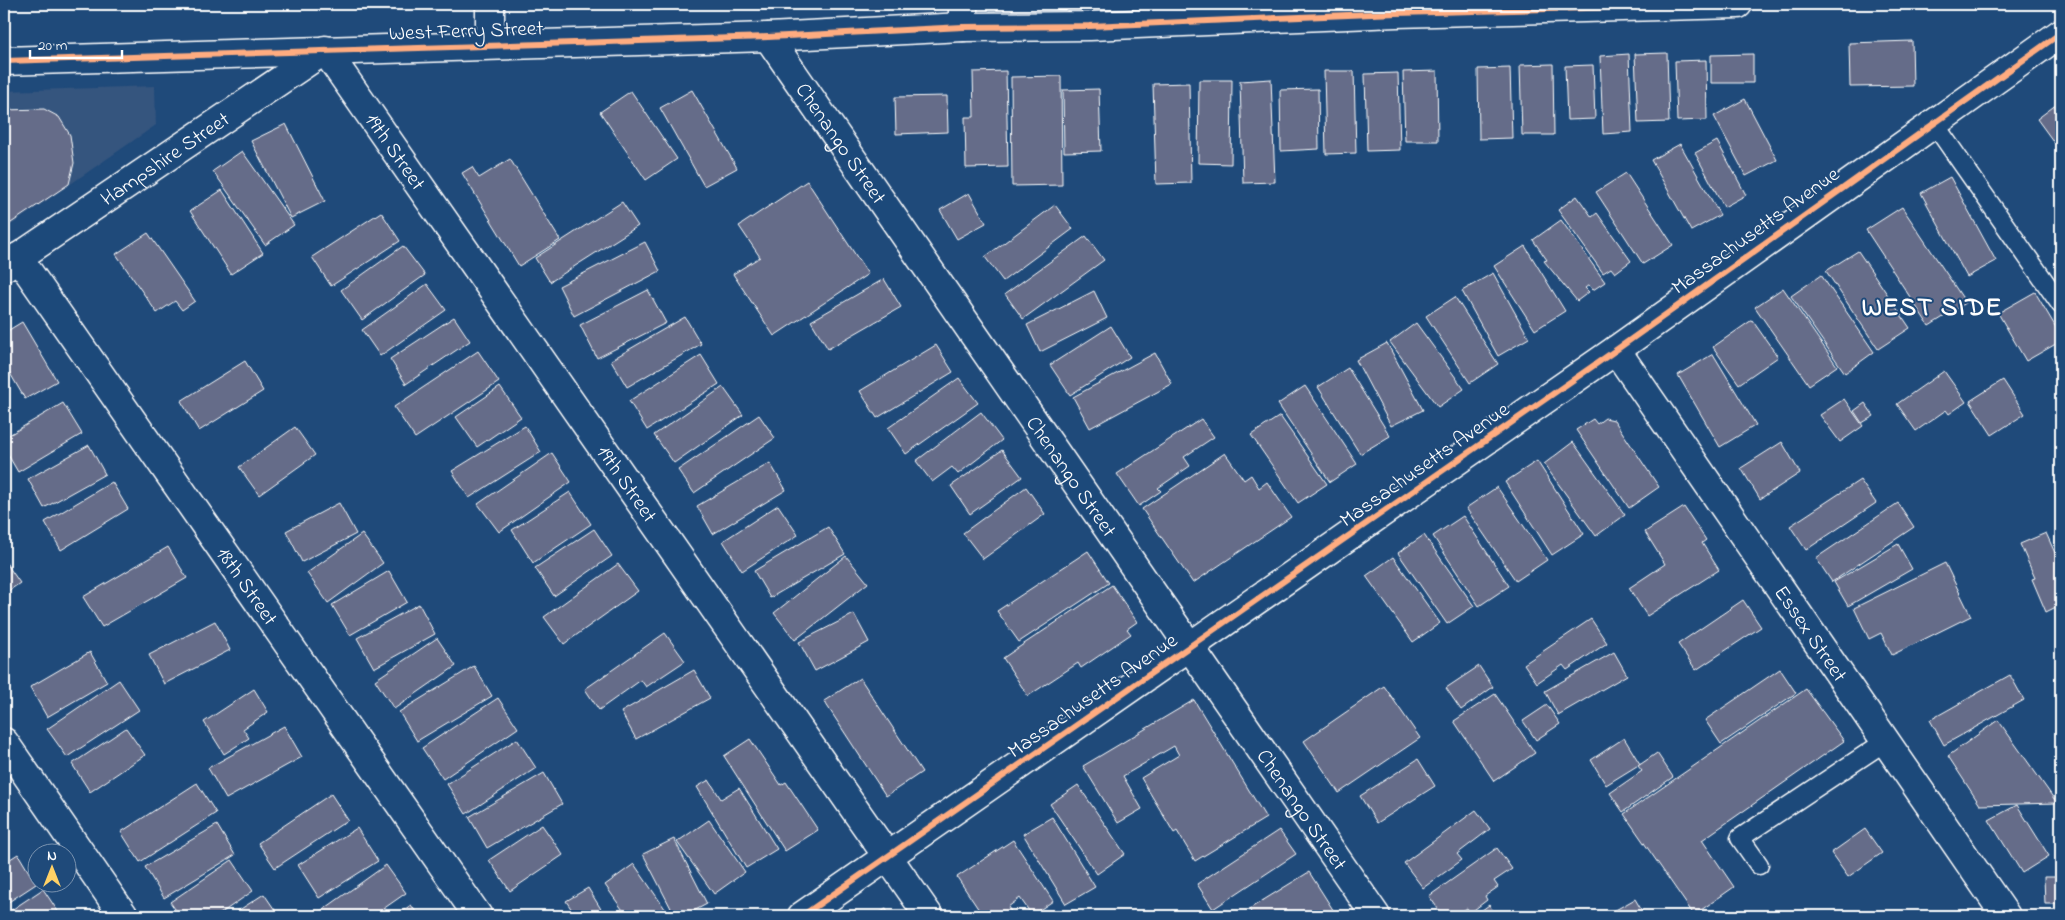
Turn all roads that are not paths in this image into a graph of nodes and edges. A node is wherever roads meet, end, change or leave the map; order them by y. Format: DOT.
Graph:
graph roads {
  1 [pos="490,4"];
  2 [pos="1738,4"];
  3 [pos="1396,8"];
  4 [pos="963,16"];
  5 [pos="2061,32"];
  6 [pos="768,36"];
  7 [pos="490,45"];
  8 [pos="325,50"];
  9 [pos="4,61"];
  10 [pos="1933,122"];
  11 [pos="11,262"];
  12 [pos="2061,305"];
  13 [pos="1616,350"];
  14 [pos="1189,647"];
  15 [pos="4,742"];
  16 [pos="1886,742"];
  17 [pos="888,856"];
  18 [pos="1759,865"];
  19 [pos="124,916"];
  20 [pos="478,916"];
  21 [pos="802,916"];
  22 [pos="929,916"];
  23 [pos="1376,916"];
  24 [pos="2006,916"];
  1 -- 7 [label="street"];
  2 -- 3 [label="street, West Ferry Street"];
  3 -- 4 [label="street, West Ferry Street"];
  4 -- 6 [label="street, West Ferry Street"];
  5 -- 10 [label="street, Massachusetts Avenue"];
  6 -- 7 [label="street, West Ferry Street"];
  6 -- 14 [label="street, Chenango Street"];
  7 -- 8 [label="street, West Ferry Street"];
  8 -- 9 [label="street, West Ferry Street"];
  8 -- 11 [label="street, Hampshire Street"];
  8 -- 17 [label="street, 19th Street"];
  10 -- 12 [label="lane"];
  10 -- 13 [label="street, Massachusetts Avenue"];
  11 -- 20 [label="street, 18th Street"];
  13 -- 14 [label="street, Massachusetts Avenue"];
  13 -- 16 [label="street, Essex Street"];
  14 -- 17 [label="street, Massachusetts Avenue"];
  14 -- 23 [label="street, Chenango Street"];
  15 -- 19 [label="street"];
  16 -- 18 [label="lane"];
  16 -- 24 [label="street, Essex Street"];
  17 -- 21 [label="street, Massachusetts Avenue"];
  17 -- 22 [label="street, 19th Street"];
}
